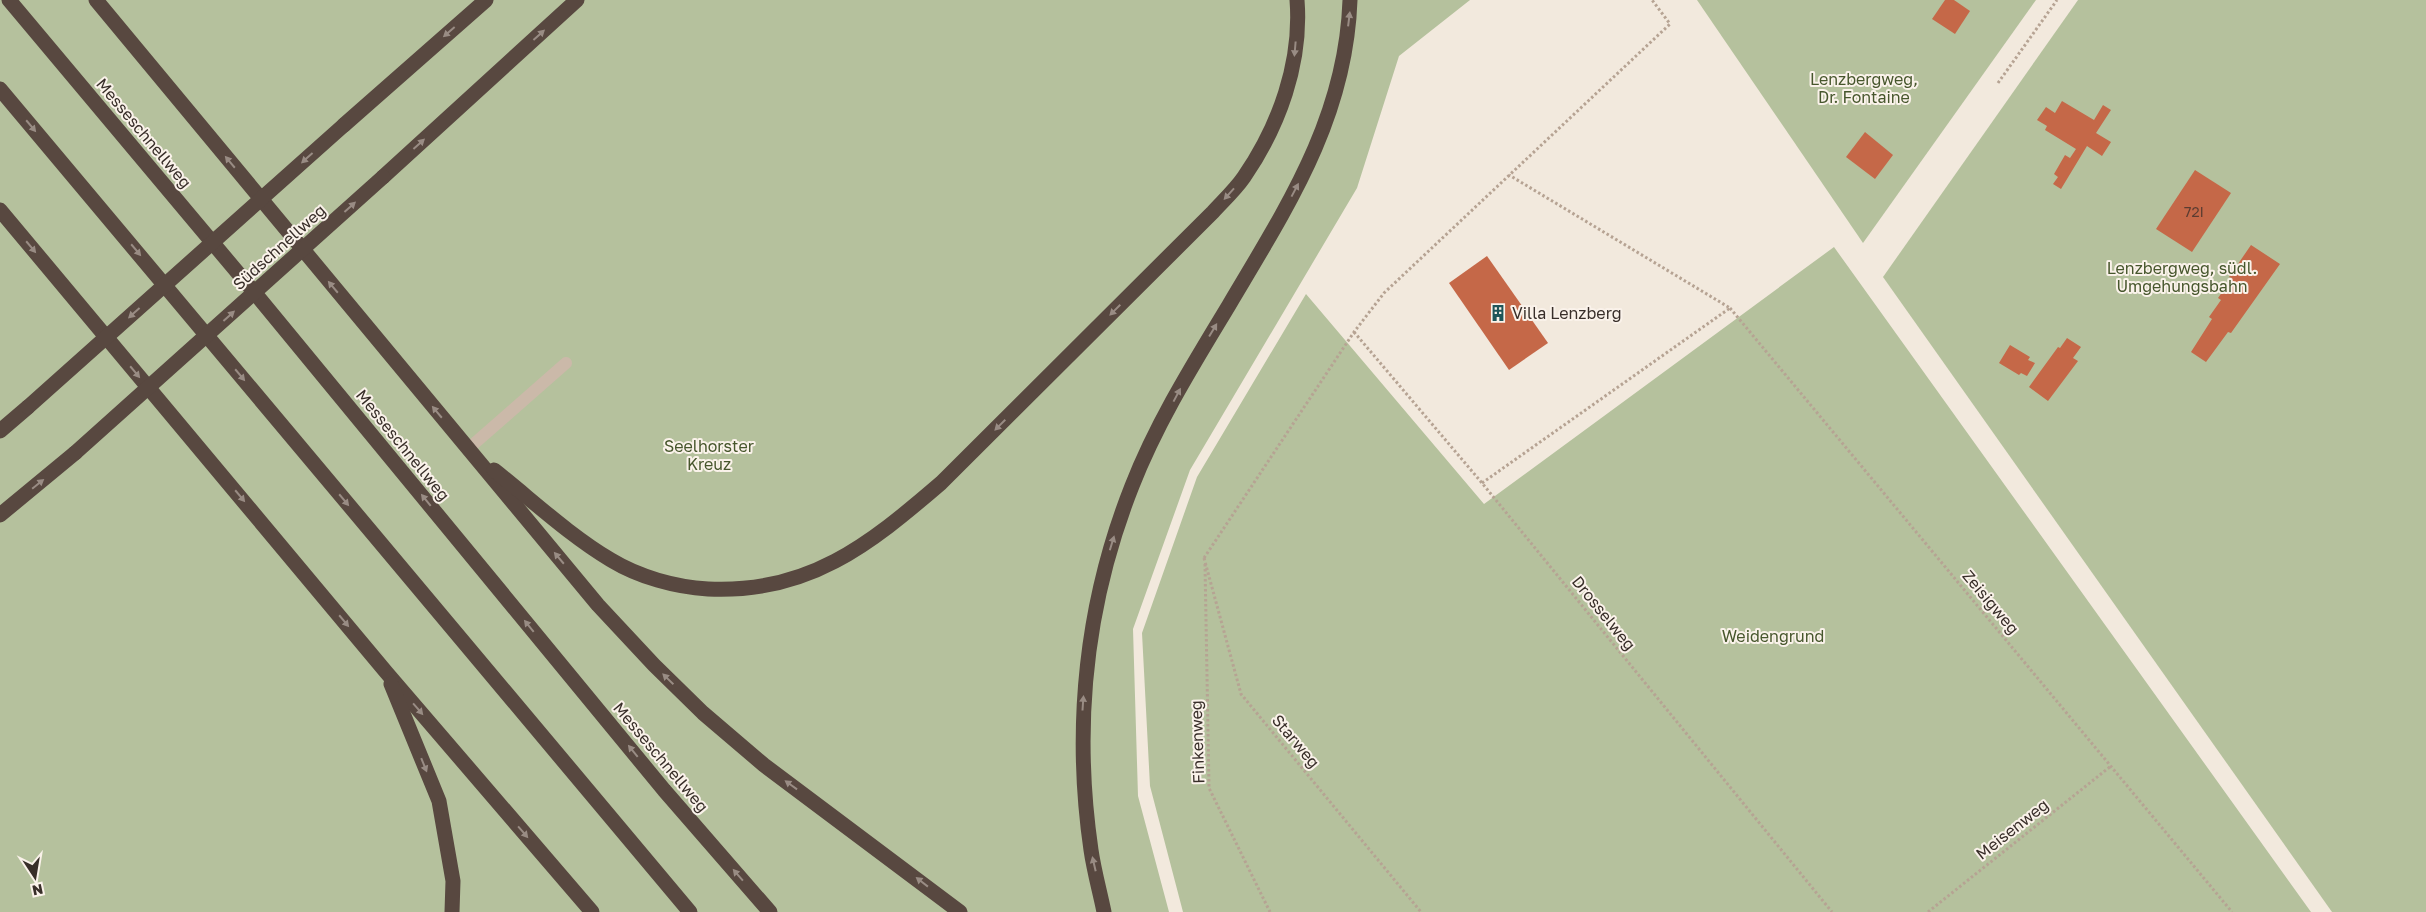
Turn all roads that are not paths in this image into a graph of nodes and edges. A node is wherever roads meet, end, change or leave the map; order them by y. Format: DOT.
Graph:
graph roads {
  1 [pos="9,0"];
  2 [pos="96,0"];
  3 [pos="102,0"];
  4 [pos="486,0"];
  5 [pos="577,0"];
  6 [pos="1297,0"];
  7 [pos="1350,0"];
  8 [pos="114,22"];
  9 [pos="0,89"];
  10 [pos="0,210"];
  11 [pos="566,363"];
  12 [pos="0,431"];
  13 [pos="468,449"];
  14 [pos="0,515"];
  15 [pos="386,672"];
  16 [pos="452,912"];
  17 [pos="592,912"];
  18 [pos="690,912"];
  19 [pos="770,912"];
  20 [pos="960,912"];
  21 [pos="1104,912"];
  19 -- 1 [label="highway, Messeschnellweg, one-way"];
  2 -- 8 [label="highway"];
  3 -- 8 [label="highway"];
  4 -- 12 [label="highway, one-way, bridge"];
  14 -- 5 [label="highway, Südschnellweg, one-way, bridge"];
  6 -- 13 [label="highway, one-way"];
  21 -- 7 [label="highway, one-way"];
  13 -- 8 [label="highway, one-way"];
  9 -- 18 [label="highway, one-way"];
  10 -- 15 [label="highway, one-way"];
  11 -- 13 [label="lane"];
  20 -- 13 [label="highway, one-way"];
  15 -- 16 [label="highway, one-way"];
  15 -- 17 [label="highway, one-way"];
}
